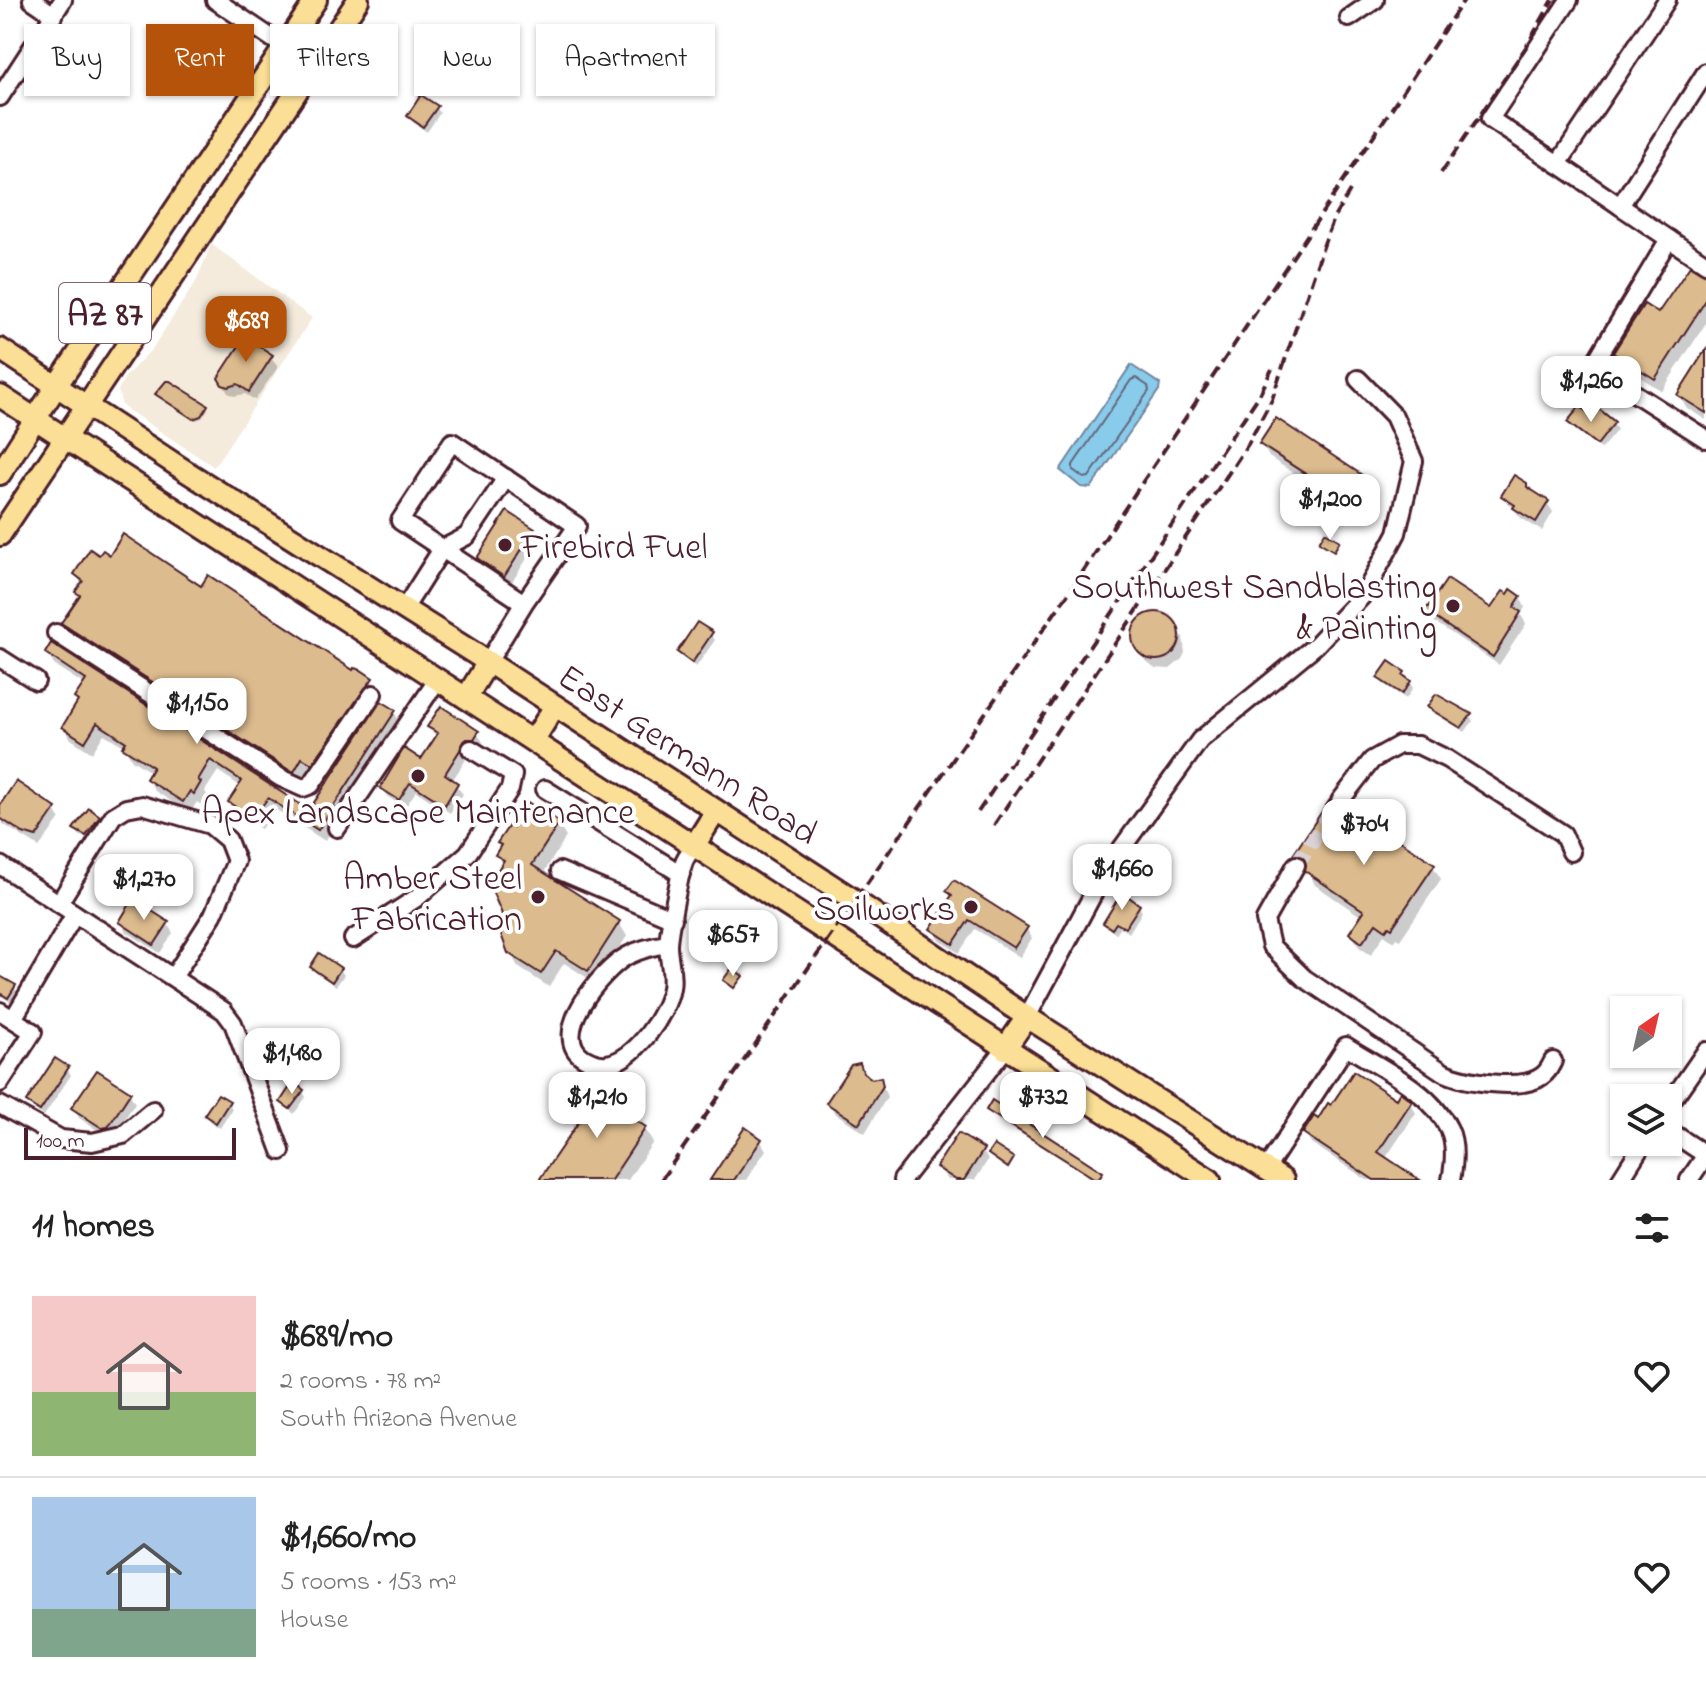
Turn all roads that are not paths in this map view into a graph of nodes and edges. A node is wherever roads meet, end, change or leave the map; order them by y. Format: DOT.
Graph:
graph roads {
  1 [pos="32,0"];
  2 [pos="215,0"];
  3 [pos="316,0"];
  4 [pos="358,0"];
  5 [pos="1375,0"];
  6 [pos="1569,0"];
  7 [pos="1667,0"];
  8 [pos="237,6"];
  9 [pos="59,7"];
  10 [pos="1349,18"];
  11 [pos="300,24"];
  12 [pos="342,24"];
  13 [pos="270,34"];
  14 [pos="270,69"];
  15 [pos="1706,72"];
  16 [pos="293,96"];
  17 [pos="0,97"];
  18 [pos="1558,164"];
  19 [pos="1620,206"];
  20 [pos="1669,239"];
  21 [pos="1706,264"];
  22 [pos="0,349"];
  23 [pos="1358,379"];
  24 [pos="57,385"];
  25 [pos="0,396"];
  26 [pos="86,405"];
  27 [pos="36,419"];
  28 [pos="64,438"];
  29 [pos="1706,439"];
  30 [pos="0,474"];
  31 [pos="506,478"];
  32 [pos="0,535"];
  33 [pos="442,549"];
  34 [pos="524,603"];
  35 [pos="404,609"];
  36 [pos="56,633"];
  37 [pos="0,658"];
  38 [pos="488,662"];
  39 [pos="438,679"];
  40 [pos="36,681"];
  41 [pos="373,694"];
  42 [pos="466,698"];
  43 [pos="555,706"];
  44 [pos="533,741"];
  45 [pos="471,749"];
  46 [pos="545,789"];
  47 [pos="1340,801"];
  48 [pos="716,811"];
  49 [pos="337,828"];
  50 [pos="694,846"];
  51 [pos="1571,852"];
  52 [pos="0,865"];
  53 [pos="1296,865"];
  54 [pos="560,871"];
  55 [pos="681,874"];
  56 [pos="59,903"];
  57 [pos="75,914"];
  58 [pos="673,919"];
  59 [pos="353,939"];
  60 [pos="668,944"];
  61 [pos="174,976"];
  62 [pos="6,1015"];
  63 [pos="1027,1017"];
  64 [pos="1005,1049"];
  65 [pos="1706,1051"];
  66 [pos="1553,1061"];
  67 [pos="0,1083"];
  68 [pos="1682,1086"];
  69 [pos="0,1105"];
  70 [pos="153,1110"];
  71 [pos="1682,1139"];
  72 [pos="281,1151"];
  73 [pos="1706,1155"];
  74 [pos="1635,1156"];
  75 [pos="1274,1174"];
  76 [pos="902,1180"];
  77 [pos="1210,1180"];
  78 [pos="1451,1180"];
  79 [pos="1620,1180"];
  80 [pos="1689,1180"];
  1 -- 9 [label="street"];
  2 -- 8 [label="street"];
  3 -- 11 [label="main road, AZ 87"];
  4 -- 12 [label="main road, AZ 87"];
  5 -- 10 [label="street"];
  6 -- 18 [label="street"];
  7 -- 18 [label="street"];
  8 -- 13 [label="street"];
  9 -- 17 [label="street"];
  14 -- 24 [label="main road, AZ 87"];
  15 -- 19 [label="street"];
  16 -- 26 [label="main road, AZ 87"];
  18 -- 19 [label="street"];
  19 -- 20 [label="street"];
  20 -- 21 [label="street"];
  20 -- 29 [label="street"];
  22 -- 24 [label="main road, East Germann Road"];
  23 -- 63 [label="street"];
  24 -- 26 [label="main road, East Germann Road"];
  24 -- 27 [label="main road, AZ 87"];
  25 -- 27 [label="main road, East Germann Road"];
  26 -- 28 [label="main road, AZ 87"];
  26 -- 35 [label="main road, East Germann Road"];
  27 -- 28 [label="main road, East Germann Road"];
  27 -- 30 [label="main road, AZ 87"];
  28 -- 32 [label="main road, AZ 87"];
  28 -- 39 [label="main road, East Germann Road"];
  31 -- 33 [label="street"];
  31 -- 33 [label="street"];
  31 -- 34 [label="street"];
  33 -- 34 [label="street"];
  33 -- 35 [label="street"];
  34 -- 38 [label="street"];
  35 -- 38 [label="main road, East Germann Road"];
  36 -- 41 [label="street"];
  37 -- 40 [label="street"];
  38 -- 42 [label="main road"];
  38 -- 43 [label="main road, East Germann Road"];
  39 -- 42 [label="main road, East Germann Road"];
  39 -- 49 [label="street"];
  42 -- 44 [label="main road, East Germann Road"];
  43 -- 44 [label="main road"];
  43 -- 48 [label="main road, East Germann Road"];
  44 -- 50 [label="main road, East Germann Road"];
  45 -- 59 [label="street"];
  46 -- 55 [label="street"];
  47 -- 51 [label="street"];
  48 -- 50 [label="main road"];
  48 -- 63 [label="main road, East Germann Road"];
  50 -- 55 [label="street"];
  50 -- 64 [label="main road, East Germann Road"];
  52 -- 56 [label="street"];
  53 -- 66 [label="street"];
  54 -- 58 [label="street"];
  55 -- 58 [label="street"];
  56 -- 57 [label="street"];
  56 -- 61 [label="street"];
  57 -- 61 [label="street"];
  57 -- 62 [label="street"];
  58 -- 60 [label="street"];
  60 -- 60 [label="street"];
  61 -- 72 [label="street"];
  62 -- 67 [label="street"];
  63 -- 64 [label="main road"];
  63 -- 75 [label="main road, East Germann Road"];
  64 -- 76 [label="street"];
  64 -- 77 [label="main road, East Germann Road"];
  65 -- 68 [label="street"];
  69 -- 70 [label="street"];
  71 -- 73 [label="street"];
  73 -- 80 [label="street"];
  74 -- 79 [label="street"];
  75 -- 78 [label="street"];
}
